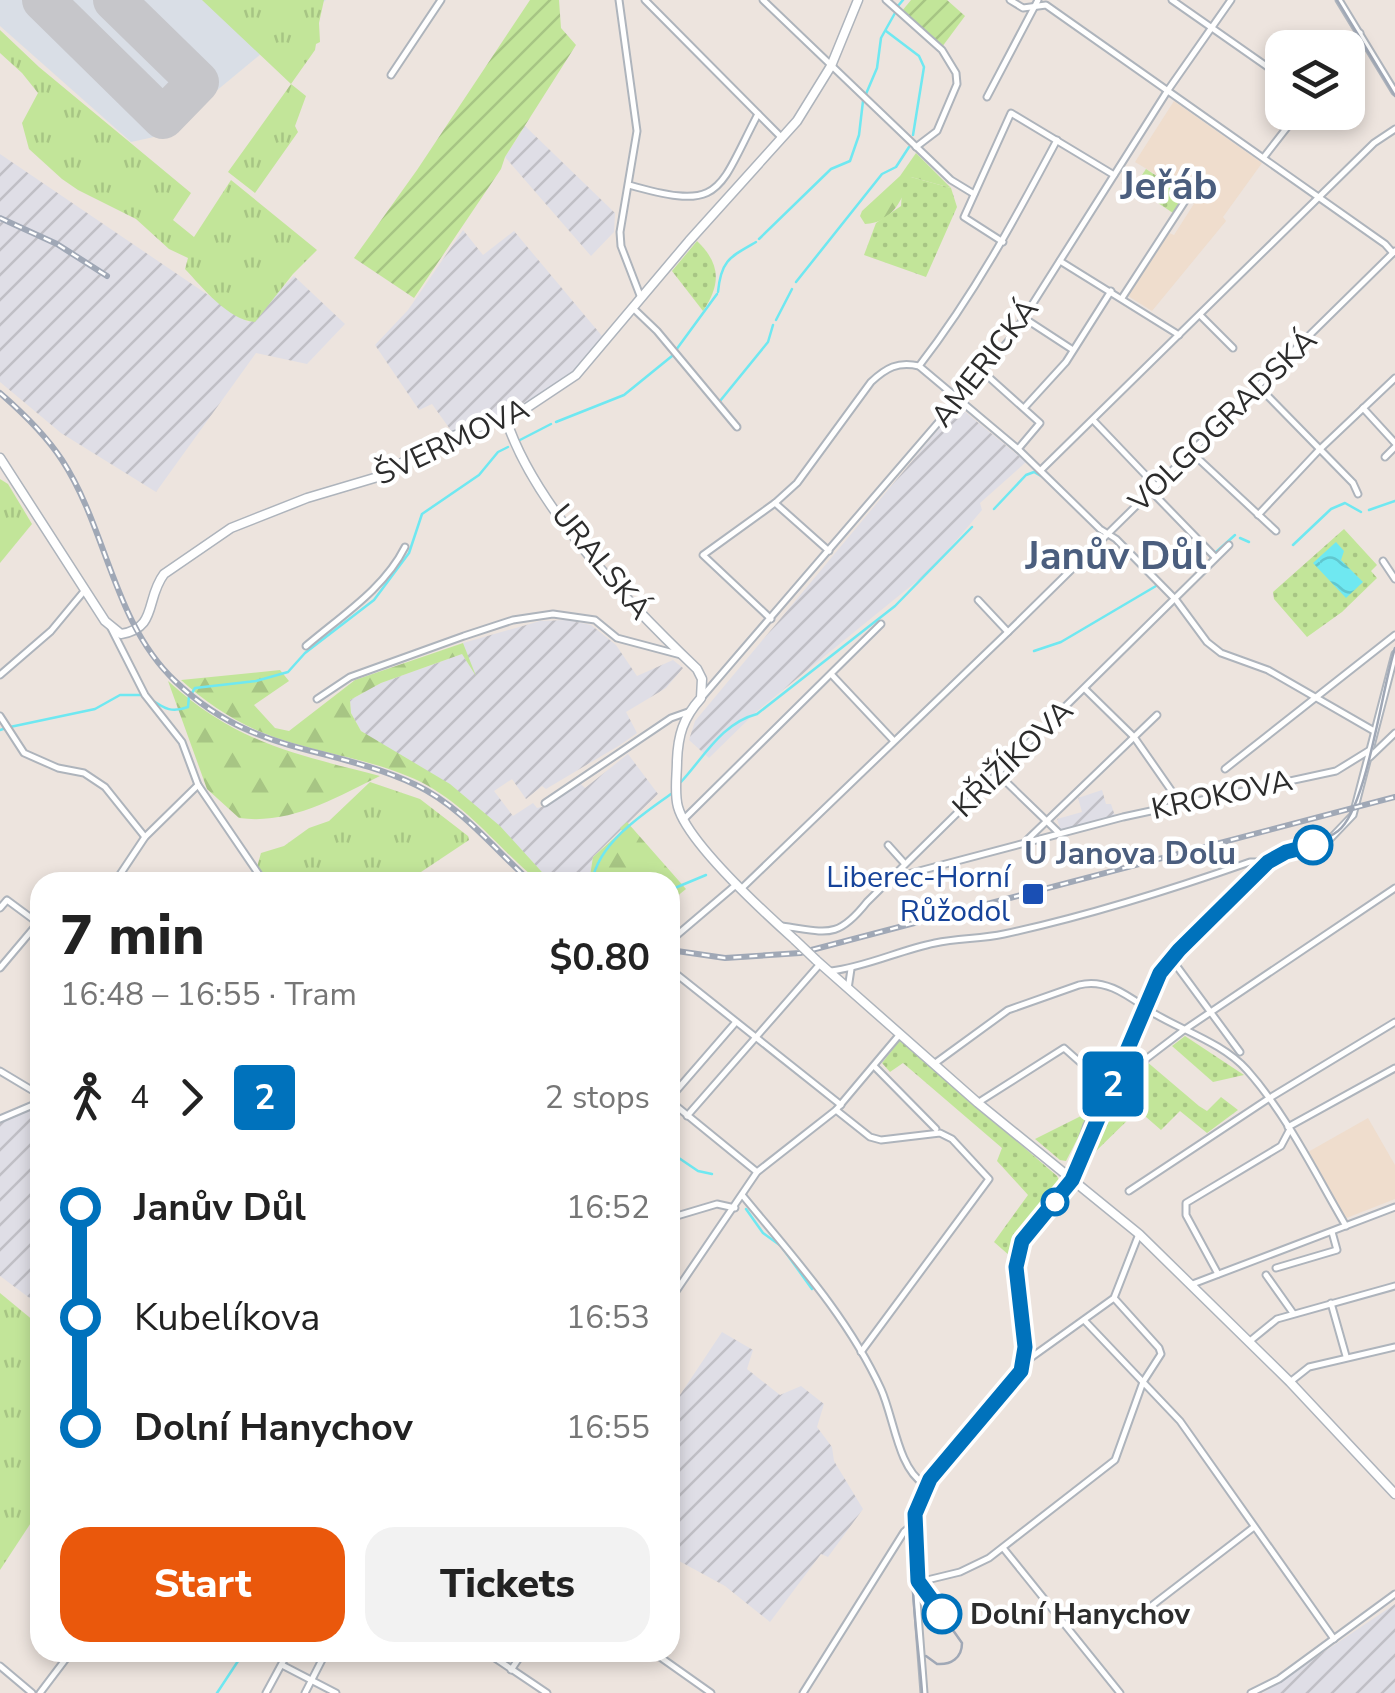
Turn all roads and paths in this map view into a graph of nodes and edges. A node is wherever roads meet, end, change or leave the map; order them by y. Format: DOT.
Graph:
graph roads {
  1 [pos="441,0"];
  2 [pos="619,0"];
  3 [pos="645,0"];
  4 [pos="763,0"];
  5 [pos="858,0"];
  6 [pos="886,0"];
  7 [pos="1010,0"];
  8 [pos="1038,0"];
  9 [pos="1172,0"];
  10 [pos="1231,0"];
  11 [pos="1339,0"];
  12 [pos="1033,7"];
  13 [pos="1211,27"];
  14 [pos="1358,30"];
  15 [pos="1365,42"];
  16 [pos="1265,65"];
  17 [pos="830,66"];
  18 [pos="392,75"];
  19 [pos="1168,90"];
  20 [pos="1395,92"];
  21 [pos="987,98"];
  22 [pos="758,113"];
  23 [pos="1395,129"];
  24 [pos="1284,130"];
  25 [pos="782,138"];
  26 [pos="1056,140"];
  27 [pos="916,147"];
  28 [pos="1264,157"];
  29 [pos="1114,175"];
  30 [pos="628,185"];
  31 [pos="974,194"];
  32 [pos="1320,197"];
  33 [pos="1186,198"];
  34 [pos="1003,242"];
  35 [pos="1394,252"];
  36 [pos="1060,261"];
  37 [pos="1111,291"];
  38 [pos="642,298"];
  39 [pos="1122,298"];
  40 [pos="633,308"];
  41 [pos="1200,315"];
  42 [pos="1024,318"];
  43 [pos="1179,335"];
  44 [pos="1233,348"];
  45 [pos="1073,350"];
  46 [pos="919,366"];
  47 [pos="982,372"];
  48 [pos="1395,378"];
  49 [pos="1258,387"];
  50 [pos="958,400"];
  51 [pos="1024,408"];
  52 [pos="1363,408"];
  53 [pos="506,418"];
  54 [pos="1093,420"];
  55 [pos="737,427"];
  56 [pos="1395,445"];
  57 [pos="1018,449"];
  58 [pos="1320,450"];
  59 [pos="1192,452"];
  60 [pos="1385,457"];
  61 [pos="0,458"];
  62 [pos="1041,470"];
  63 [pos="1154,489"];
  64 [pos="1358,494"];
  65 [pos="775,503"];
  66 [pos="1258,516"];
  67 [pos="1276,531"];
  68 [pos="1108,534"];
  69 [pos="1229,545"];
  70 [pos="404,546"];
  71 [pos="829,551"];
  72 [pos="1216,558"];
  73 [pos="1382,562"];
  74 [pos="1395,579"];
  75 [pos="85,590"];
  76 [pos="978,600"];
  77 [pos="1176,600"];
  78 [pos="772,619"];
  79 [pos="881,624"];
  80 [pos="111,628"];
  81 [pos="1008,632"];
  82 [pos="1395,635"];
  83 [pos="306,646"];
  84 [pos="1395,654"];
  85 [pos="684,656"];
  86 [pos="0,674"];
  87 [pos="831,674"];
  88 [pos="1085,689"];
  89 [pos="1315,697"];
  90 [pos="701,698"];
  91 [pos="317,699"];
  92 [pos="688,712"];
  93 [pos="1158,715"];
  94 [pos="0,716"];
  95 [pos="1374,731"];
  96 [pos="1395,733"];
  97 [pos="1134,737"];
  98 [pos="894,742"];
  99 [pos="1370,750"];
  100 [pos="1368,759"];
  101 [pos="1225,769"];
  102 [pos="998,774"];
  103 [pos="198,785"];
  104 [pos="545,802"];
  105 [pos="1180,803"];
  106 [pos="683,820"];
  107 [pos="1046,821"];
  108 [pos="1059,833"];
  109 [pos="145,836"];
  110 [pos="1025,843"];
  111 [pos="888,846"];
  112 [pos="1266,862"];
  113 [pos="906,864"];
  114 [pos="122,872"];
  115 [pos="257,872"];
  116 [pos="897,872"];
  117 [pos="739,886"];
  118 [pos="1395,888"];
  119 [pos="4,898"];
  120 [pos="0,908"];
  121 [pos="30,917"];
  122 [pos="780,926"];
  123 [pos="680,933"];
  124 [pos="30,934"];
  125 [pos="1170,957"];
  126 [pos="818,962"];
  127 [pos="0,968"];
  128 [pos="851,968"];
  129 [pos="828,971"];
  130 [pos="680,977"];
  131 [pos="848,989"];
  132 [pos="1144,1006"];
  133 [pos="1211,1012"];
  134 [pos="736,1022"];
  135 [pos="1395,1022"];
  136 [pos="1184,1030"];
  137 [pos="900,1034"];
  138 [pos="754,1037"];
  139 [pos="1240,1052"];
  140 [pos="934,1064"];
  141 [pos="874,1066"];
  142 [pos="1395,1068"];
  143 [pos="0,1071"];
  144 [pos="1113,1080"];
  145 [pos="680,1088"];
  146 [pos="30,1092"];
  147 [pos="1108,1092"];
  148 [pos="1268,1099"];
  149 [pos="978,1102"];
  150 [pos="30,1104"];
  151 [pos="838,1108"];
  152 [pos="680,1109"];
  153 [pos="687,1116"];
  154 [pos="0,1120"];
  155 [pos="936,1129"];
  156 [pos="1288,1129"];
  157 [pos="757,1172"];
  158 [pos="1070,1178"];
  159 [pos="1129,1192"];
  160 [pos="744,1196"];
  161 [pos="1395,1206"];
  162 [pos="735,1208"];
  163 [pos="680,1215"];
  164 [pos="1346,1226"];
  165 [pos="1332,1232"];
  166 [pos="1139,1234"];
  167 [pos="1276,1268"];
  168 [pos="1218,1274"];
  169 [pos="1266,1275"];
  170 [pos="1190,1285"];
  171 [pos="680,1286"];
  172 [pos="1395,1286"];
  173 [pos="1114,1298"];
  174 [pos="1330,1303"];
  175 [pos="1293,1313"];
  176 [pos="1084,1320"];
  177 [pos="1248,1343"];
  178 [pos="1395,1347"];
  179 [pos="861,1352"];
  180 [pos="1346,1356"];
  181 [pos="1022,1360"];
  182 [pos="1143,1382"];
  183 [pos="1290,1382"];
  184 [pos="924,1484"];
  185 [pos="1395,1494"];
  186 [pos="912,1524"];
  187 [pos="1254,1527"];
  188 [pos="1004,1549"];
  189 [pos="916,1579"];
  190 [pos="1395,1594"];
  191 [pos="1150,1607"];
  192 [pos="1334,1639"];
  193 [pos="63,1662"];
  194 [pos="283,1662"];
  195 [pos="320,1662"];
  196 [pos="500,1662"];
  197 [pos="516,1662"];
  198 [pos="667,1662"];
  199 [pos="282,1665"];
  200 [pos="0,1666"];
  201 [pos="512,1670"];
  202 [pos="310,1681"];
  203 [pos="32,1693"];
  204 [pos="40,1693"];
  205 [pos="266,1693"];
  206 [pos="305,1693"];
  207 [pos="336,1693"];
  208 [pos="547,1693"];
  209 [pos="711,1693"];
  210 [pos="802,1693"];
  211 [pos="924,1693"];
  212 [pos="1120,1693"];
  213 [pos="1251,1693"];
  1 -- 18 [label="street"];
  2 -- 30 [label="street"];
  3 -- 22 [label="street"];
  4 -- 17 [label="street"];
  5 -- 17 [label="street, ŠVERMOVA"];
  6 -- 27 [label="street"];
  7 -- 12 [label="street"];
  8 -- 12 [label="street"];
  9 -- 13 [label="street"];
  10 -- 13 [label="street, AMERICKÁ"];
  11 -- 14 [label="street"];
  12 -- 19 [label="street"];
  12 -- 21 [label="street"];
  13 -- 16 [label="street"];
  13 -- 19 [label="street, AMERICKÁ"];
  15 -- 20 [label="street"];
  17 -- 25 [label="street, ŠVERMOVA"];
  17 -- 27 [label="street"];
  19 -- 28 [label="street"];
  19 -- 29 [label="street, AMERICKÁ"];
  22 -- 25 [label="street"];
  22 -- 30 [label="street"];
  23 -- 32 [label="street"];
  24 -- 28 [label="street"];
  25 -- 38 [label="street, ŠVERMOVA"];
  26 -- 29 [label="street"];
  26 -- 31 [label="street"];
  26 -- 34 [label="street"];
  27 -- 31 [label="street"];
  28 -- 32 [label="street"];
  29 -- 36 [label="street, AMERICKÁ"];
  30 -- 38 [label="street"];
  31 -- 34 [label="street"];
  32 -- 35 [label="street"];
  32 -- 41 [label="street"];
  33 -- 39 [label="street"];
  34 -- 46 [label="street"];
  35 -- 49 [label="street, VOLGOGRADSKÁ"];
  36 -- 37 [label="street"];
  36 -- 42 [label="street, AMERICKÁ"];
  37 -- 39 [label="street"];
  37 -- 45 [label="street"];
  38 -- 40 [label="street, ŠVERMOVA"];
  39 -- 43 [label="street"];
  40 -- 53 [label="street, ŠVERMOVA"];
  40 -- 55 [label="street"];
  41 -- 43 [label="street"];
  41 -- 44 [label="street"];
  42 -- 45 [label="street"];
  42 -- 47 [label="street, AMERICKÁ"];
  43 -- 54 [label="street"];
  45 -- 51 [label="street"];
  46 -- 50 [label="street"];
  46 -- 65 [label="street"];
  47 -- 50 [label="street, AMERICKÁ"];
  47 -- 51 [label="street"];
  48 -- 52 [label="street"];
  49 -- 58 [label="street"];
  49 -- 59 [label="street, VOLGOGRADSKÁ"];
  50 -- 57 [label="street"];
  50 -- 71 [label="street, AMERICKÁ"];
  51 -- 57 [label="street"];
  52 -- 56 [label="street"];
  52 -- 58 [label="street"];
  53 -- 80 [label="street, ŠVERMOVA"];
  53 -- 85 [label="street, URALSKÁ"];
  54 -- 62 [label="street"];
  54 -- 63 [label="street"];
  56 -- 60 [label="street"];
  57 -- 62 [label="street"];
  58 -- 64 [label="street"];
  58 -- 66 [label="street"];
  59 -- 63 [label="street, VOLGOGRADSKÁ"];
  59 -- 66 [label="street"];
  61 -- 75 [label="street"];
  62 -- 68 [label="street"];
  63 -- 68 [label="street, VOLGOGRADSKÁ"];
  63 -- 72 [label="street"];
  65 -- 71 [label="street"];
  65 -- 78 [label="street"];
  66 -- 67 [label="street"];
  68 -- 77 [label="street"];
  68 -- 81 [label="street, VOLGOGRADSKÁ"];
  69 -- 72 [label="street, KŘIŽÍKOVA"];
  70 -- 83 [label="street"];
  71 -- 78 [label="street, AMERICKÁ"];
  72 -- 77 [label="street, KŘIŽÍKOVA"];
  73 -- 74 [label="street"];
  75 -- 80 [label="street"];
  75 -- 86 [label="street"];
  76 -- 81 [label="street"];
  77 -- 88 [label="street, KŘIŽÍKOVA"];
  77 -- 89 [label="street"];
  78 -- 90 [label="street, AMERICKÁ"];
  79 -- 87 [label="street"];
  80 -- 103 [label="street"];
  81 -- 98 [label="street, VOLGOGRADSKÁ"];
  82 -- 89 [label="street"];
  84 -- 95 [label="street"];
  85 -- 90 [label="street, URALSKÁ"];
  85 -- 91 [label="street"];
  87 -- 98 [label="street"];
  87 -- 106 [label="street"];
  88 -- 97 [label="street"];
  88 -- 102 [label="street, KŘIŽÍKOVA"];
  89 -- 95 [label="street"];
  89 -- 101 [label="street"];
  90 -- 92 [label="street"];
  92 -- 104 [label="street"];
  92 -- 106 [label="street"];
  93 -- 97 [label="street"];
  94 -- 109 [label="street"];
  95 -- 99 [label="street"];
  96 -- 100 [label="street"];
  97 -- 105 [label="street"];
  97 -- 107 [label="street"];
  98 -- 117 [label="street, VOLGOGRADSKÁ"];
  99 -- 100 [label="street"];
  99 -- 105 [label="street, KROKOVA"];
  100 -- 112 [label="street"];
  102 -- 107 [label="street"];
  102 -- 113 [label="street, KŘIŽÍKOVA"];
  103 -- 109 [label="street"];
  103 -- 115 [label="street"];
  105 -- 108 [label="street, KROKOVA"];
  106 -- 117 [label="street"];
  107 -- 108 [label="street"];
  107 -- 110 [label="street"];
  108 -- 110 [label="street, KROKOVA"];
  109 -- 114 [label="street"];
  110 -- 116 [label="street, KROKOVA"];
  111 -- 113 [label="street"];
  112 -- 125 [label="street"];
  112 -- 128 [label="street"];
  113 -- 116 [label="street, KŘIŽÍKOVA"];
  116 -- 122 [label="street, KŘIŽÍKOVA"];
  117 -- 122 [label="street"];
  117 -- 123 [label="street, VOLGOGRADSKÁ"];
  118 -- 133 [label="street"];
  119 -- 120 [label="street"];
  119 -- 121 [label="street"];
  122 -- 126 [label="street, bridge"];
  124 -- 127 [label="street"];
  125 -- 132 [label="street"];
  125 -- 133 [label="street"];
  126 -- 129 [label="street"];
  126 -- 138 [label="street"];
  128 -- 129 [label="street"];
  128 -- 131 [label="street"];
  129 -- 131 [label="street"];
  130 -- 134 [label="street"];
  131 -- 137 [label="street"];
  132 -- 136 [label="street"];
  132 -- 140 [label="street"];
  132 -- 144 [label="street"];
  133 -- 136 [label="street"];
  133 -- 139 [label="street"];
  134 -- 138 [label="street"];
  134 -- 145 [label="street"];
  135 -- 148 [label="street"];
  136 -- 144 [label="street"];
  136 -- 148 [label="street"];
  137 -- 140 [label="street"];
  137 -- 141 [label="street"];
  138 -- 151 [label="street"];
  138 -- 153 [label="street"];
  140 -- 149 [label="street"];
  141 -- 151 [label="street"];
  141 -- 155 [label="street"];
  142 -- 156 [label="street"];
  143 -- 146 [label="street"];
  144 -- 147 [label="street"];
  147 -- 149 [label="street"];
  147 -- 158 [label="street"];
  148 -- 156 [label="street"];
  148 -- 159 [label="street"];
  149 -- 158 [label="street"];
  150 -- 154 [label="street"];
  151 -- 157 [label="street"];
  151 -- 179 [label="street"];
  152 -- 153 [label="street"];
  153 -- 157 [label="street"];
  156 -- 164 [label="street"];
  156 -- 168 [label="street"];
  157 -- 160 [label="street"];
  158 -- 166 [label="street"];
  158 -- 181 [label="street"];
  160 -- 162 [label="street"];
  160 -- 179 [label="street"];
  161 -- 164 [label="street"];
  162 -- 163 [label="street"];
  162 -- 171 [label="street"];
  164 -- 165 [label="street"];
  165 -- 167 [label="street"];
  165 -- 168 [label="street"];
  166 -- 170 [label="street"];
  166 -- 173 [label="street"];
  168 -- 170 [label="street"];
  169 -- 175 [label="street"];
  170 -- 177 [label="street"];
  172 -- 174 [label="street"];
  173 -- 176 [label="street"];
  173 -- 182 [label="street"];
  174 -- 175 [label="street"];
  174 -- 180 [label="street"];
  175 -- 177 [label="street"];
  176 -- 181 [label="street"];
  176 -- 182 [label="street"];
  177 -- 183 [label="street"];
  178 -- 180 [label="street"];
  179 -- 184 [label="street"];
  180 -- 183 [label="street"];
  181 -- 184 [label="street"];
  182 -- 187 [label="street"];
  182 -- 188 [label="street"];
  183 -- 185 [label="street"];
  184 -- 186 [label="street"];
  186 -- 189 [label="street"];
  186 -- 210 [label="street"];
  187 -- 191 [label="street"];
  187 -- 192 [label="street"];
  188 -- 189 [label="street"];
  188 -- 212 [label="street"];
  189 -- 211 [label="street"];
  190 -- 192 [label="street"];
  192 -- 213 [label="street"];
  193 -- 204 [label="street"];
  194 -- 199 [label="street"];
  195 -- 202 [label="street"];
  196 -- 201 [label="street"];
  197 -- 201 [label="street"];
  198 -- 209 [label="street"];
  199 -- 202 [label="street"];
  199 -- 205 [label="street"];
  200 -- 203 [label="street"];
  201 -- 208 [label="street"];
  202 -- 206 [label="street"];
  202 -- 207 [label="street"];
}
